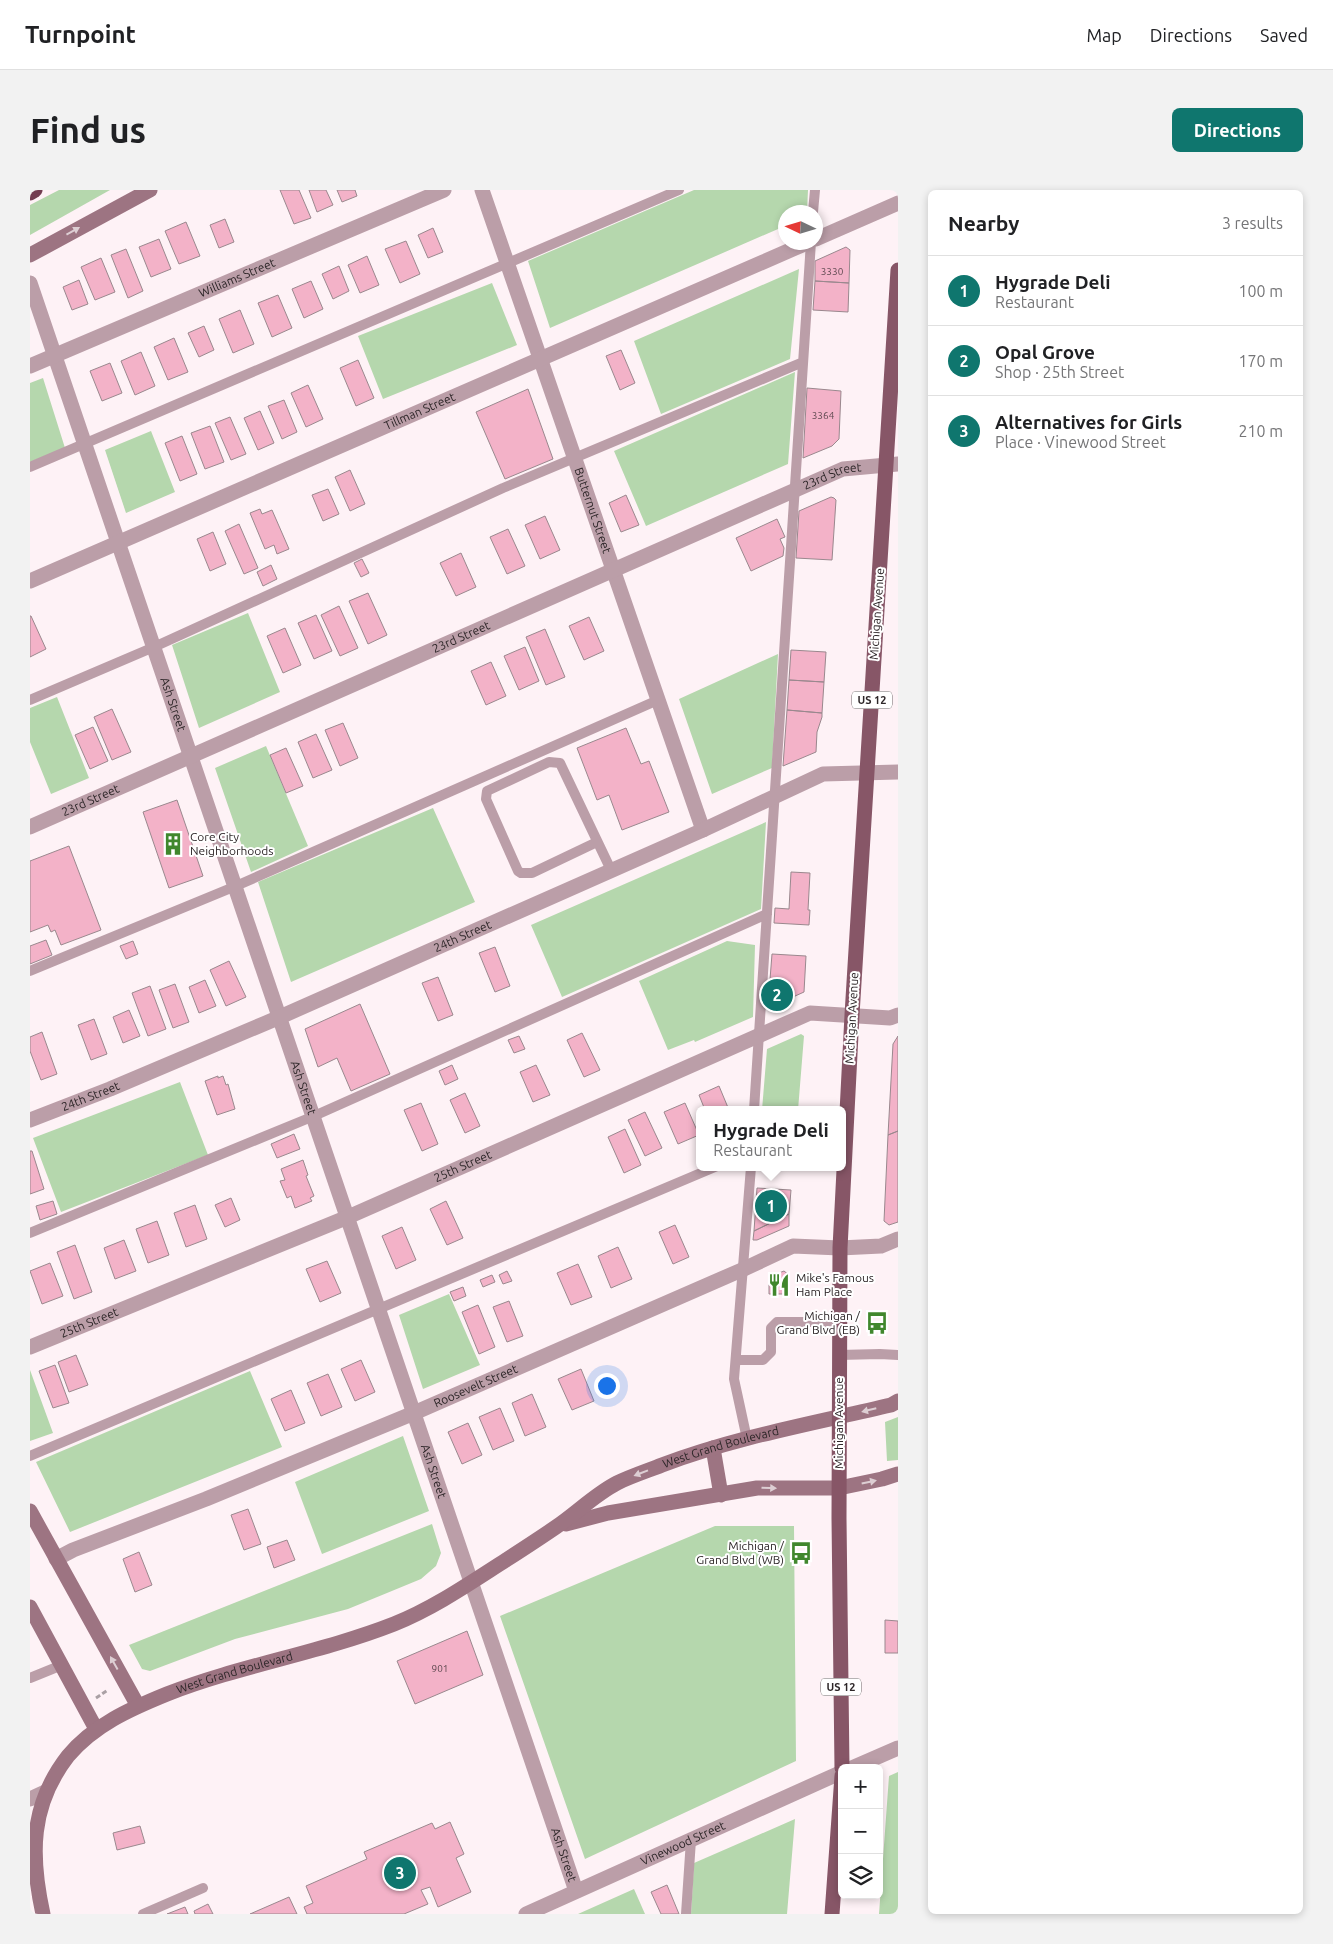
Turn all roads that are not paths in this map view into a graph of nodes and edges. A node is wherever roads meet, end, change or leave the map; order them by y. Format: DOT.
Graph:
graph roads {
  1 [pos="35,190"];
  2 [pos="150,190"];
  3 [pos="444,190"];
  4 [pos="482,190"];
  5 [pos="679,190"];
  6 [pos="815,190"];
  7 [pos="30,193"];
  8 [pos="898,204"];
  9 [pos="814,205"];
  10 [pos="823,237"];
  11 [pos="792,250"];
  12 [pos="810,250"];
  13 [pos="30,255"];
  14 [pos="507,264"];
  15 [pos="898,270"];
  16 [pos="30,283"];
  17 [pos="54,355"];
  18 [pos="540,359"];
  19 [pos="803,362"];
  20 [pos="30,366"];
  21 [pos="85,445"];
  22 [pos="575,459"];
  23 [pos="892,465"];
  24 [pos="30,467"];
  25 [pos="795,489"];
  26 [pos="118,542"];
  27 [pos="614,570"];
  28 [pos="30,580"];
  29 [pos="154,647"];
  30 [pos="30,700"];
  31 [pos="658,700"];
  32 [pos="192,757"];
  33 [pos="868,772"];
  34 [pos="898,772"];
  35 [pos="776,796"];
  36 [pos="30,827"];
  37 [pos="703,830"];
  38 [pos="597,842"];
  39 [pos="611,870"];
  40 [pos="236,886"];
  41 [pos="767,914"];
  42 [pos="30,971"];
  43 [pos="852,1015"];
  44 [pos="898,1015"];
  45 [pos="280,1017"];
  46 [pos="758,1035"];
  47 [pos="754,1106"];
  48 [pos="314,1116"];
  49 [pos="30,1120"];
  50 [pos="846,1132"];
  51 [pos="706,1171"];
  52 [pos="751,1171"];
  53 [pos="844,1171"];
  54 [pos="348,1217"];
  55 [pos="30,1233"];
  56 [pos="897,1243"];
  57 [pos="840,1248"];
  58 [pos="744,1270"];
  59 [pos="379,1309"];
  60 [pos="839,1322"];
  61 [pos="30,1347"];
  62 [pos="840,1355"];
  63 [pos="898,1355"];
  64 [pos="736,1360"];
  65 [pos="898,1401"];
  66 [pos="414,1413"];
  67 [pos="840,1417"];
  68 [pos="747,1439"];
  69 [pos="712,1448"];
  70 [pos="30,1456"];
  71 [pos="898,1474"];
  72 [pos="839,1488"];
  73 [pos="721,1495"];
  74 [pos="30,1511"];
  75 [pos="557,1526"];
  76 [pos="56,1559"];
  77 [pos="472,1583"];
  78 [pos="30,1607"];
  79 [pos="62,1665"];
  80 [pos="30,1678"];
  81 [pos="138,1706"];
  82 [pos="96,1729"];
  83 [pos="898,1748"];
  84 [pos="842,1764"];
  85 [pos="861,1764"];
  86 [pos="838,1776"];
  87 [pos="45,1792"];
  88 [pos="30,1799"];
  89 [pos="840,1809"];
  90 [pos="691,1840"];
  91 [pos="203,1888"];
  92 [pos="576,1892"];
  93 [pos="43,1914"];
  94 [pos="143,1914"];
  95 [pos="526,1914"];
  96 [pos="686,1914"];
  97 [pos="832,1914"];
  1 -- 7 [label="highway"];
  13 -- 2 [label="main road, one-way"];
  3 -- 17 [label="street, Williams Street"];
  4 -- 14 [label="street, Butternut Street"];
  5 -- 14 [label="lane"];
  6 -- 9 [label="lane"];
  8 -- 10 [label="street"];
  11 -- 18 [label="street, Tillman Street"];
  12 -- 19 [label="lane"];
  14 -- 18 [label="street, Butternut Street"];
  14 -- 21 [label="lane"];
  15 -- 23 [label="main road, Michigan Avenue / US 12"];
  16 -- 17 [label="street, Ash Street"];
  17 -- 20 [label="street, Williams Street"];
  17 -- 21 [label="street, Ash Street"];
  18 -- 22 [label="street, Butternut Street"];
  18 -- 26 [label="street, Tillman Street"];
  19 -- 22 [label="lane"];
  19 -- 25 [label="lane"];
  21 -- 24 [label="lane"];
  21 -- 26 [label="street, Ash Street"];
  22 -- 27 [label="street, Butternut Street"];
  22 -- 29 [label="lane"];
  23 -- 25 [label="street, 23rd Street"];
  23 -- 33 [label="main road, Michigan Avenue / US 12"];
  25 -- 27 [label="street, 23rd Street"];
  25 -- 35 [label="lane"];
  26 -- 28 [label="street, Tillman Street"];
  26 -- 29 [label="street, Ash Street"];
  27 -- 31 [label="street, Butternut Street"];
  27 -- 32 [label="street, 23rd Street"];
  29 -- 30 [label="lane"];
  29 -- 32 [label="street, Ash Street"];
  31 -- 37 [label="street, Butternut Street"];
  31 -- 40 [label="lane"];
  32 -- 36 [label="street, 23rd Street"];
  32 -- 40 [label="street, Ash Street"];
  33 -- 34 [label="street, 24th Street"];
  33 -- 35 [label="street, 24th Street"];
  33 -- 43 [label="main road, Michigan Avenue / US 12"];
  35 -- 37 [label="street, 24th Street"];
  35 -- 41 [label="lane"];
  37 -- 39 [label="street, 24th Street"];
  38 -- 38 [label="lane"];
  38 -- 39 [label="lane"];
  39 -- 45 [label="street, 24th Street"];
  40 -- 42 [label="lane"];
  40 -- 45 [label="street, Ash Street"];
  41 -- 46 [label="lane"];
  41 -- 48 [label="lane"];
  43 -- 44 [label="street, 25th Street"];
  43 -- 46 [label="street, 25th Street"];
  43 -- 50 [label="main road, Michigan Avenue / US 12"];
  45 -- 48 [label="street, Ash Street"];
  45 -- 49 [label="street, 24th Street"];
  46 -- 47 [label="lane"];
  46 -- 54 [label="street, 25th Street"];
  48 -- 54 [label="street, Ash Street"];
  48 -- 55 [label="lane"];
  51 -- 59 [label="lane"];
  52 -- 58 [label="lane"];
  53 -- 57 [label="main road, Michigan Avenue / US 12"];
  54 -- 59 [label="street, Ash Street"];
  54 -- 61 [label="street, 25th Street"];
  56 -- 57 [label="street, Roosevelt Street"];
  57 -- 58 [label="street, Roosevelt Street"];
  57 -- 60 [label="main road, Michigan Avenue / US 12"];
  58 -- 64 [label="lane"];
  58 -- 66 [label="street, Roosevelt Street"];
  59 -- 66 [label="street, Ash Street"];
  59 -- 70 [label="lane"];
  60 -- 62 [label="main road, Michigan Avenue / US 12"];
  60 -- 64 [label="lane"];
  62 -- 63 [label="lane"];
  62 -- 67 [label="main road, Michigan Avenue / US 12"];
  64 -- 68 [label="lane"];
  65 -- 67 [label="main road, West Grand Boulevard, one-way"];
  66 -- 76 [label="street, Roosevelt Street"];
  66 -- 77 [label="street, Ash Street"];
  67 -- 68 [label="main road, West Grand Boulevard"];
  67 -- 72 [label="main road, Michigan Avenue / US 12"];
  68 -- 69 [label="main road, West Grand Boulevard"];
  69 -- 73 [label="main road"];
  69 -- 75 [label="main road, West Grand Boulevard, one-way"];
  72 -- 71 [label="main road, West Grand Boulevard, one-way"];
  73 -- 72 [label="main road, West Grand Boulevard, one-way"];
  72 -- 84 [label="main road, Michigan Avenue / US 12"];
  73 -- 75 [label="main road, West Grand Boulevard"];
  74 -- 76 [label="main road"];
  75 -- 77 [label="main road, West Grand Boulevard"];
  81 -- 76 [label="main road, one-way"];
  77 -- 81 [label="main road, West Grand Boulevard"];
  77 -- 92 [label="street, Ash Street"];
  78 -- 79 [label="main road"];
  79 -- 80 [label="lane"];
  79 -- 82 [label="main road"];
  81 -- 82 [label="main road, West Grand Boulevard"];
  82 -- 87 [label="main road, West Grand Boulevard"];
  83 -- 85 [label="street"];
  86 -- 90 [label="street, Vinewood Street"];
  87 -- 88 [label="street"];
  87 -- 93 [label="main road, West Grand Boulevard"];
  89 -- 97 [label="main road"];
  90 -- 92 [label="street, Vinewood Street"];
  90 -- 96 [label="lane"];
  91 -- 94 [label="lane"];
  92 -- 95 [label="street, Vinewood Street"];
}
